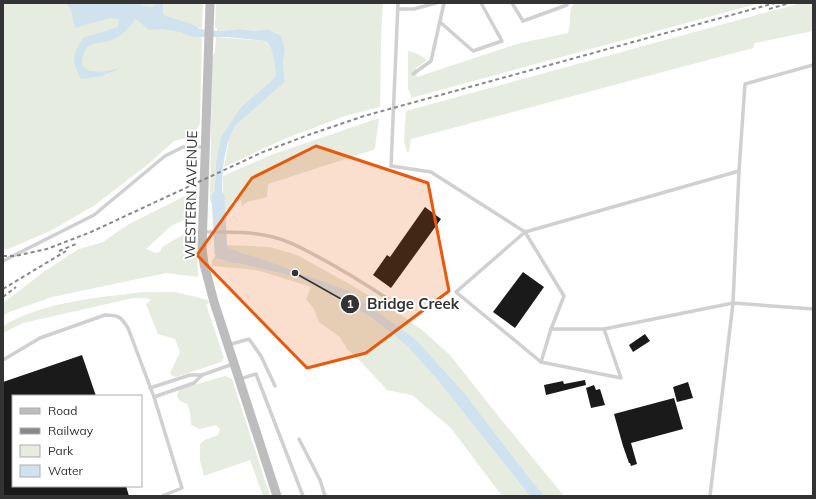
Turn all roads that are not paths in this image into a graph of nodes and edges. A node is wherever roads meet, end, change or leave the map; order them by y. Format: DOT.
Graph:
graph roads {
  1 [pos="210,3"];
  2 [pos="398,3"];
  3 [pos="436,3"];
  4 [pos="444,3"];
  5 [pos="480,3"];
  6 [pos="512,3"];
  7 [pos="566,3"];
  8 [pos="430,4"];
  9 [pos="398,9"];
  10 [pos="440,22"];
  11 [pos="813,65"];
  12 [pos="413,74"];
  13 [pos="205,147"];
  14 [pos="738,171"];
  15 [pos="202,232"];
  16 [pos="525,232"];
  17 [pos="3,262"];
  18 [pos="391,301"];
  19 [pos="733,303"];
  20 [pos="813,309"];
  21 [pos="551,329"];
  22 [pos="604,329"];
  23 [pos="227,345"];
  24 [pos="3,360"];
  25 [pos="541,362"];
  26 [pos="233,364"];
  27 [pos="202,375"];
  28 [pos="239,380"];
  29 [pos="275,386"];
  30 [pos="150,388"];
  31 [pos="154,397"];
  32 [pos="299,439"];
  33 [pos="162,496"];
  34 [pos="277,496"];
  35 [pos="303,496"];
  36 [pos="325,496"];
  37 [pos="710,496"];
  1 -- 13 [label="street, WESTERN AVENUE"];
  2 -- 9 [label="lane"];
  3 -- 8 [label="lane"];
  4 -- 10 [label="lane"];
  5 -- 10 [label="lane"];
  6 -- 7 [label="lane"];
  8 -- 9 [label="lane"];
  9 -- 16 [label="lane"];
  10 -- 12 [label="lane"];
  11 -- 14 [label="lane"];
  13 -- 15 [label="street, WESTERN AVENUE"];
  13 -- 17 [label="lane"];
  14 -- 16 [label="lane"];
  14 -- 19 [label="lane"];
  15 -- 18 [label="lane"];
  15 -- 23 [label="street, WESTERN AVENUE"];
  16 -- 21 [label="lane"];
  16 -- 25 [label="lane"];
  19 -- 20 [label="lane"];
  19 -- 22 [label="lane"];
  19 -- 37 [label="lane"];
  21 -- 22 [label="lane"];
  21 -- 25 [label="lane"];
  22 -- 25 [label="lane"];
  23 -- 26 [label="street, WESTERN AVENUE"];
  23 -- 29 [label="lane"];
  24 -- 30 [label="lane"];
  26 -- 27 [label="lane"];
  26 -- 28 [label="street, WESTERN AVENUE"];
  27 -- 30 [label="lane"];
  27 -- 31 [label="lane"];
  28 -- 34 [label="street, WESTERN AVENUE"];
  28 -- 35 [label="lane"];
  30 -- 31 [label="lane"];
  31 -- 33 [label="lane"];
  32 -- 36 [label="lane"];
}
